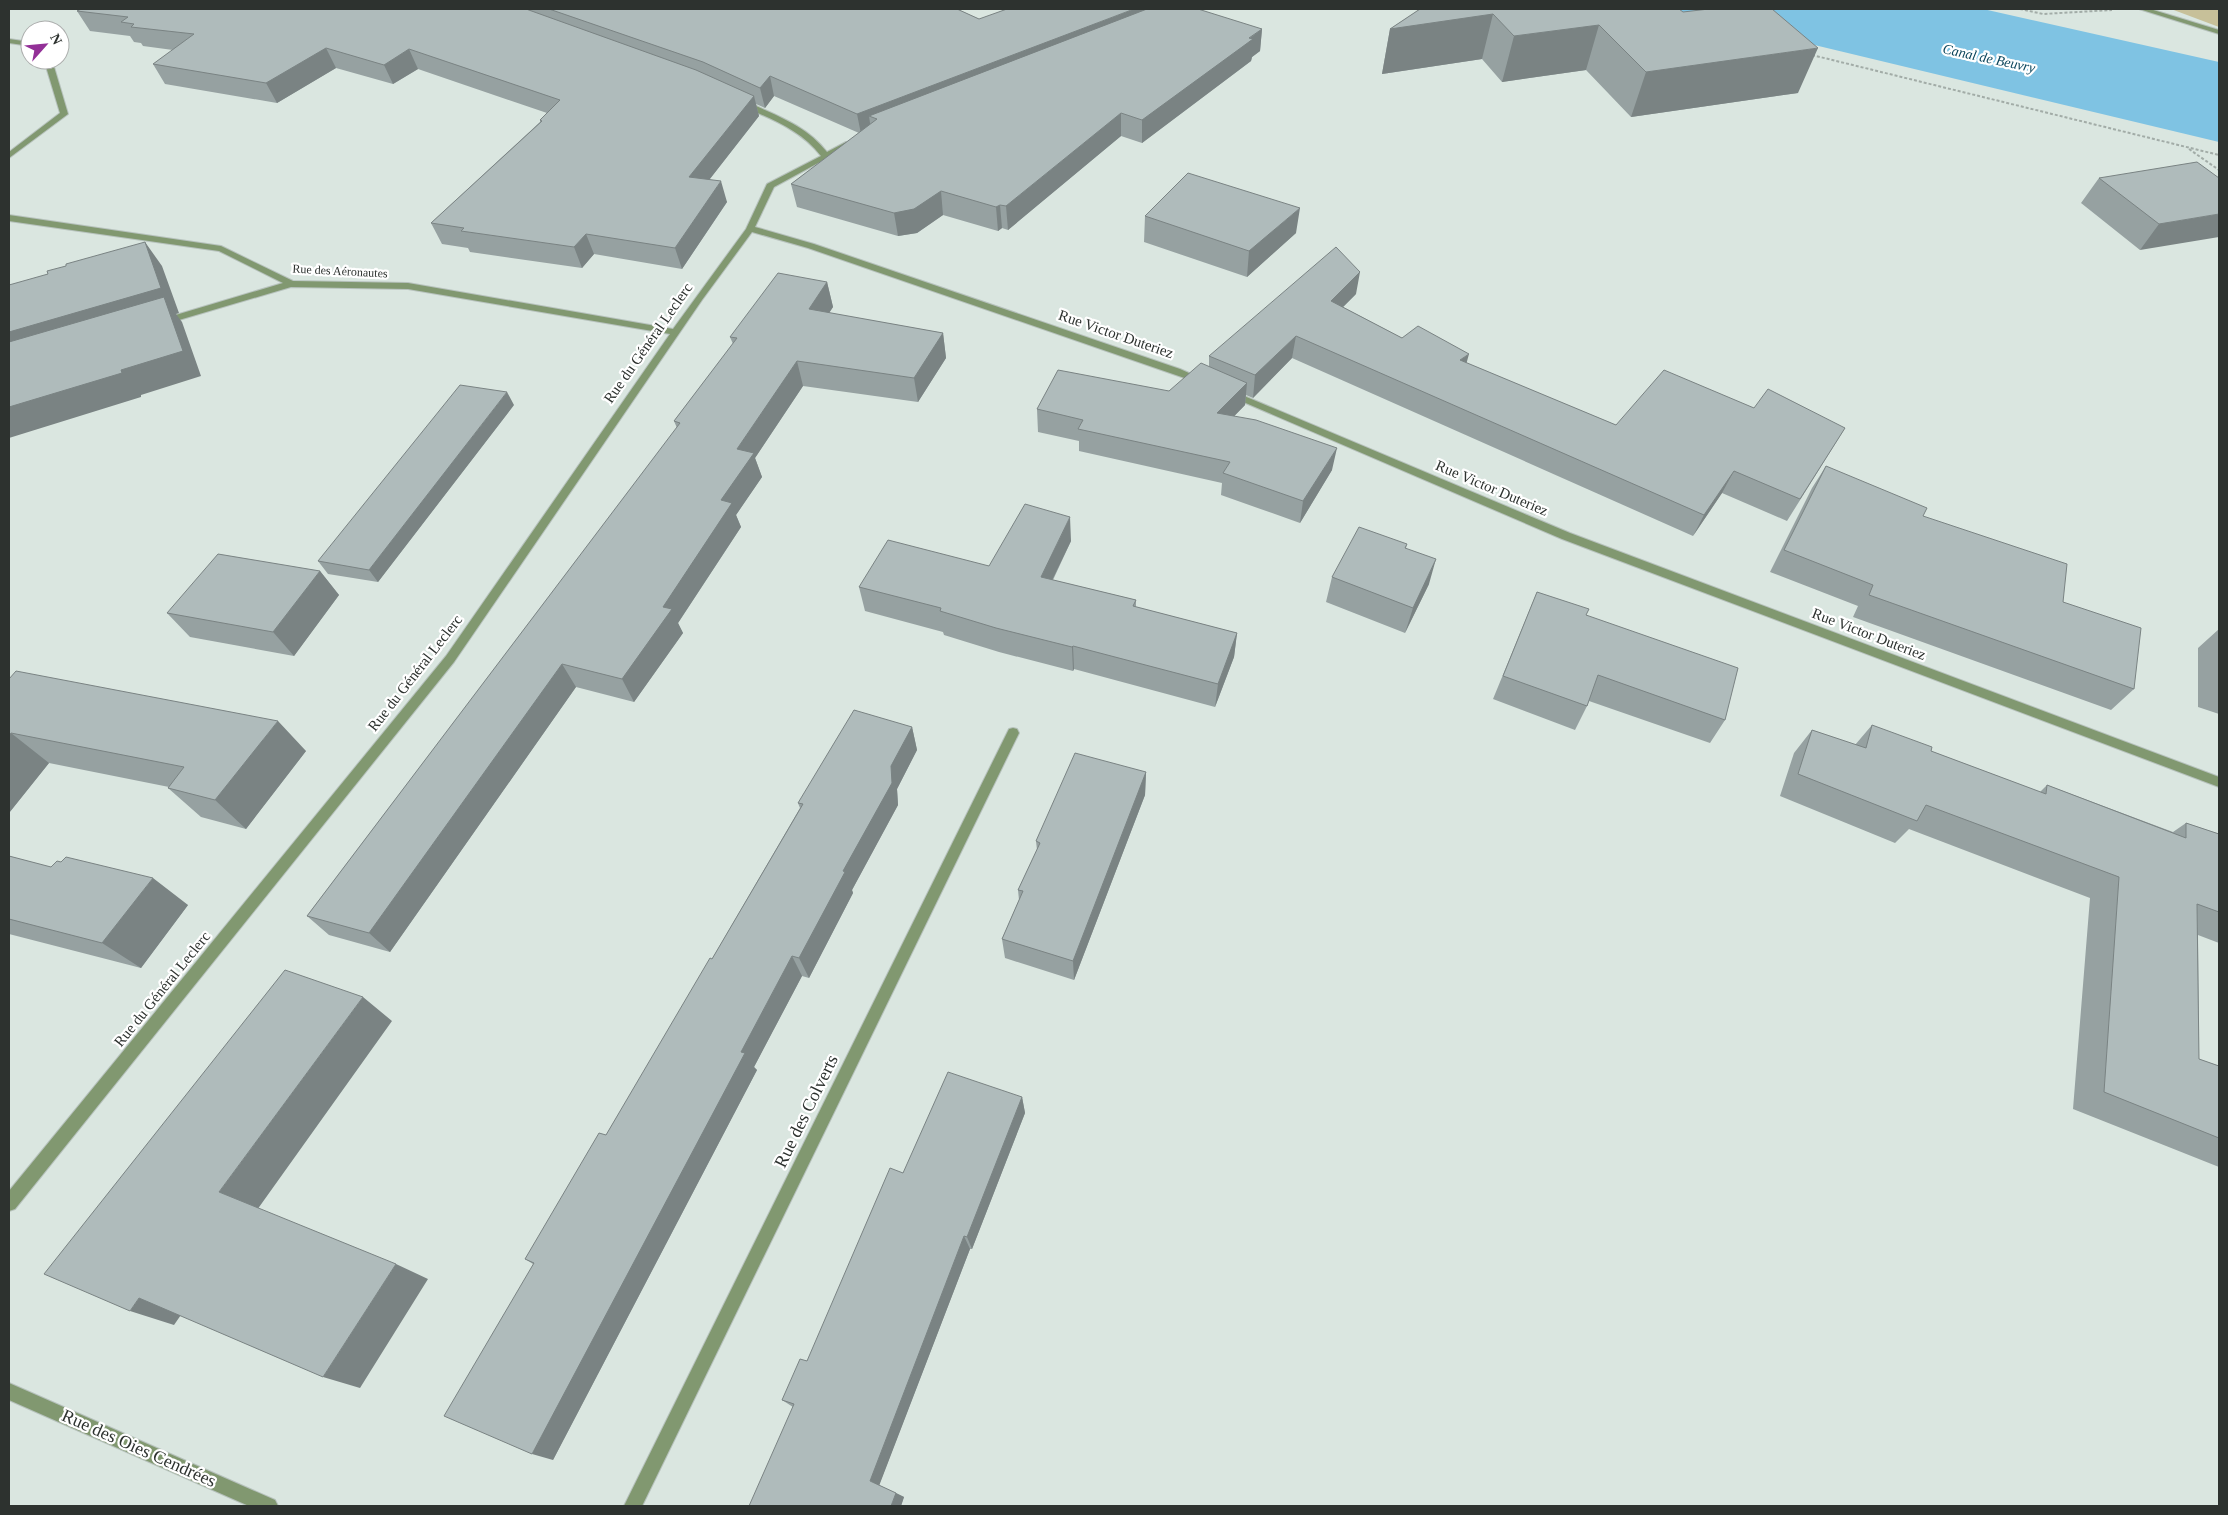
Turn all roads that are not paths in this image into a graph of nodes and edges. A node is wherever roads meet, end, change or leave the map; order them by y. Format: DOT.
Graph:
graph roads {
  1 [pos="2143,9"];
  2 [pos="2219,32"];
  3 [pos="51,70"];
  4 [pos="730,98"];
  5 [pos="861,139"];
  6 [pos="825,155"];
  7 [pos="9,156"];
  8 [pos="9,218"];
  9 [pos="750,228"];
  10 [pos="291,284"];
  11 [pos="150,326"];
  12 [pos="676,332"];
  13 [pos="1013,733"];
  14 [pos="2219,782"];
  15 [pos="9,1203"];
  16 [pos="9,1390"];
  17 [pos="269,1506"];
  18 [pos="634,1506"];
  1 -- 2 [label="street"];
  3 -- 7 [label="street"];
  4 -- 6 [label="street"];
  5 -- 6 [label="street, Rue du Général Leclerc"];
  6 -- 9 [label="street, Rue du Général Leclerc"];
  8 -- 10 [label="street, Rue des Aéronautes"];
  9 -- 12 [label="street, Rue du Général Leclerc"];
  9 -- 14 [label="street, Rue Victor Duteriez"];
  10 -- 11 [label="street"];
  10 -- 12 [label="street, Rue des Aéronautes"];
  12 -- 15 [label="street, Rue du Général Leclerc"];
  13 -- 18 [label="street, Rue des Colverts"];
  16 -- 17 [label="street, Rue des Oies Cendrées"];
}
